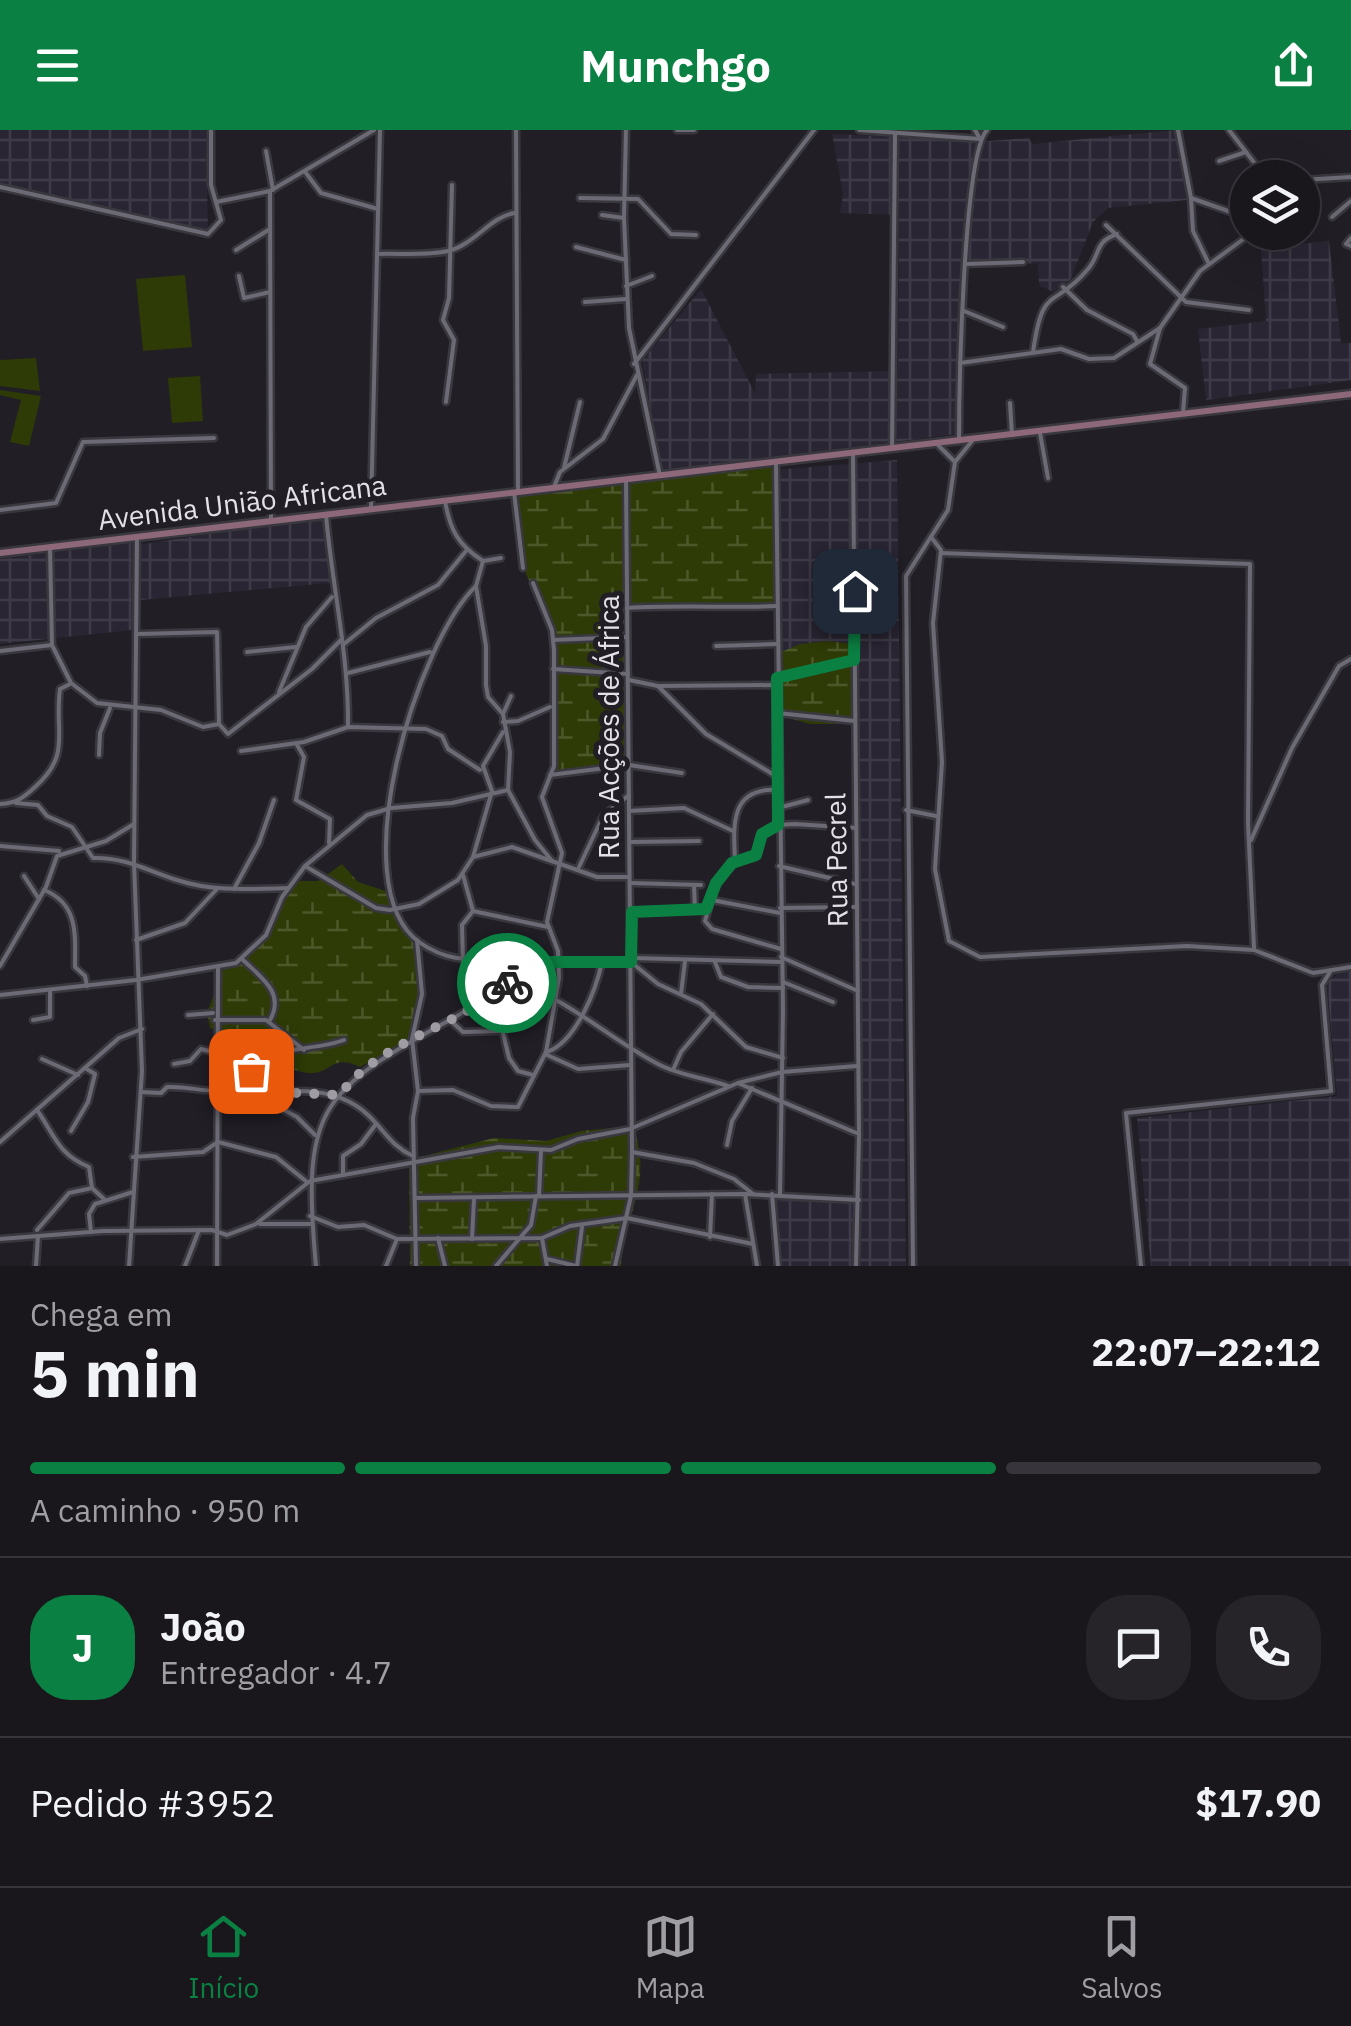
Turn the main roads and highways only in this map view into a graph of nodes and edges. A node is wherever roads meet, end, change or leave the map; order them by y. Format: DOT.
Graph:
graph roads {
  1 [pos="1351,394"];
  2 [pos="0,552"];
  1 -- 2 [label="main road, Avenida União Africana"];
}
